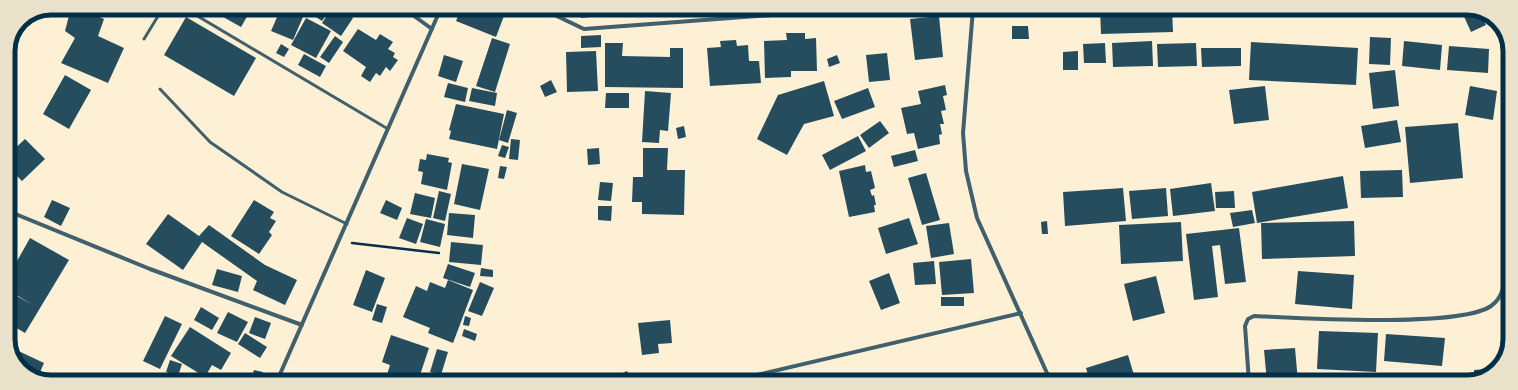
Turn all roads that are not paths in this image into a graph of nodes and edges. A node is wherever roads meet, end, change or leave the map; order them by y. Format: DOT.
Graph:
graph roads {
  1 [pos="159,15"];
  2 [pos="196,15"];
  3 [pos="413,15"];
  4 [pos="438,15"];
  5 [pos="555,15"];
  6 [pos="771,15"];
  7 [pos="972,15"];
  8 [pos="432,29"];
  9 [pos="144,39"];
  10 [pos="160,89"];
  11 [pos="388,129"];
  12 [pos="15,214"];
  13 [pos="347,224"];
  14 [pos="1503,289"];
  15 [pos="1021,313"];
  16 [pos="302,325"];
  17 [pos="280,375"];
  18 [pos="757,375"];
  19 [pos="1048,375"];
  20 [pos="1248,375"];
  1 -- 9 [label="lane"];
  2 -- 11 [label="lane"];
  3 -- 8 [label="street"];
  4 -- 8 [label="street"];
  5 -- 6 [label="street"];
  7 -- 15 [label="street"];
  8 -- 11 [label="street"];
  10 -- 13 [label="lane"];
  11 -- 13 [label="street"];
  12 -- 16 [label="street"];
  13 -- 16 [label="street"];
  14 -- 20 [label="street"];
  15 -- 18 [label="street"];
  15 -- 19 [label="street"];
  16 -- 17 [label="street"];
}
